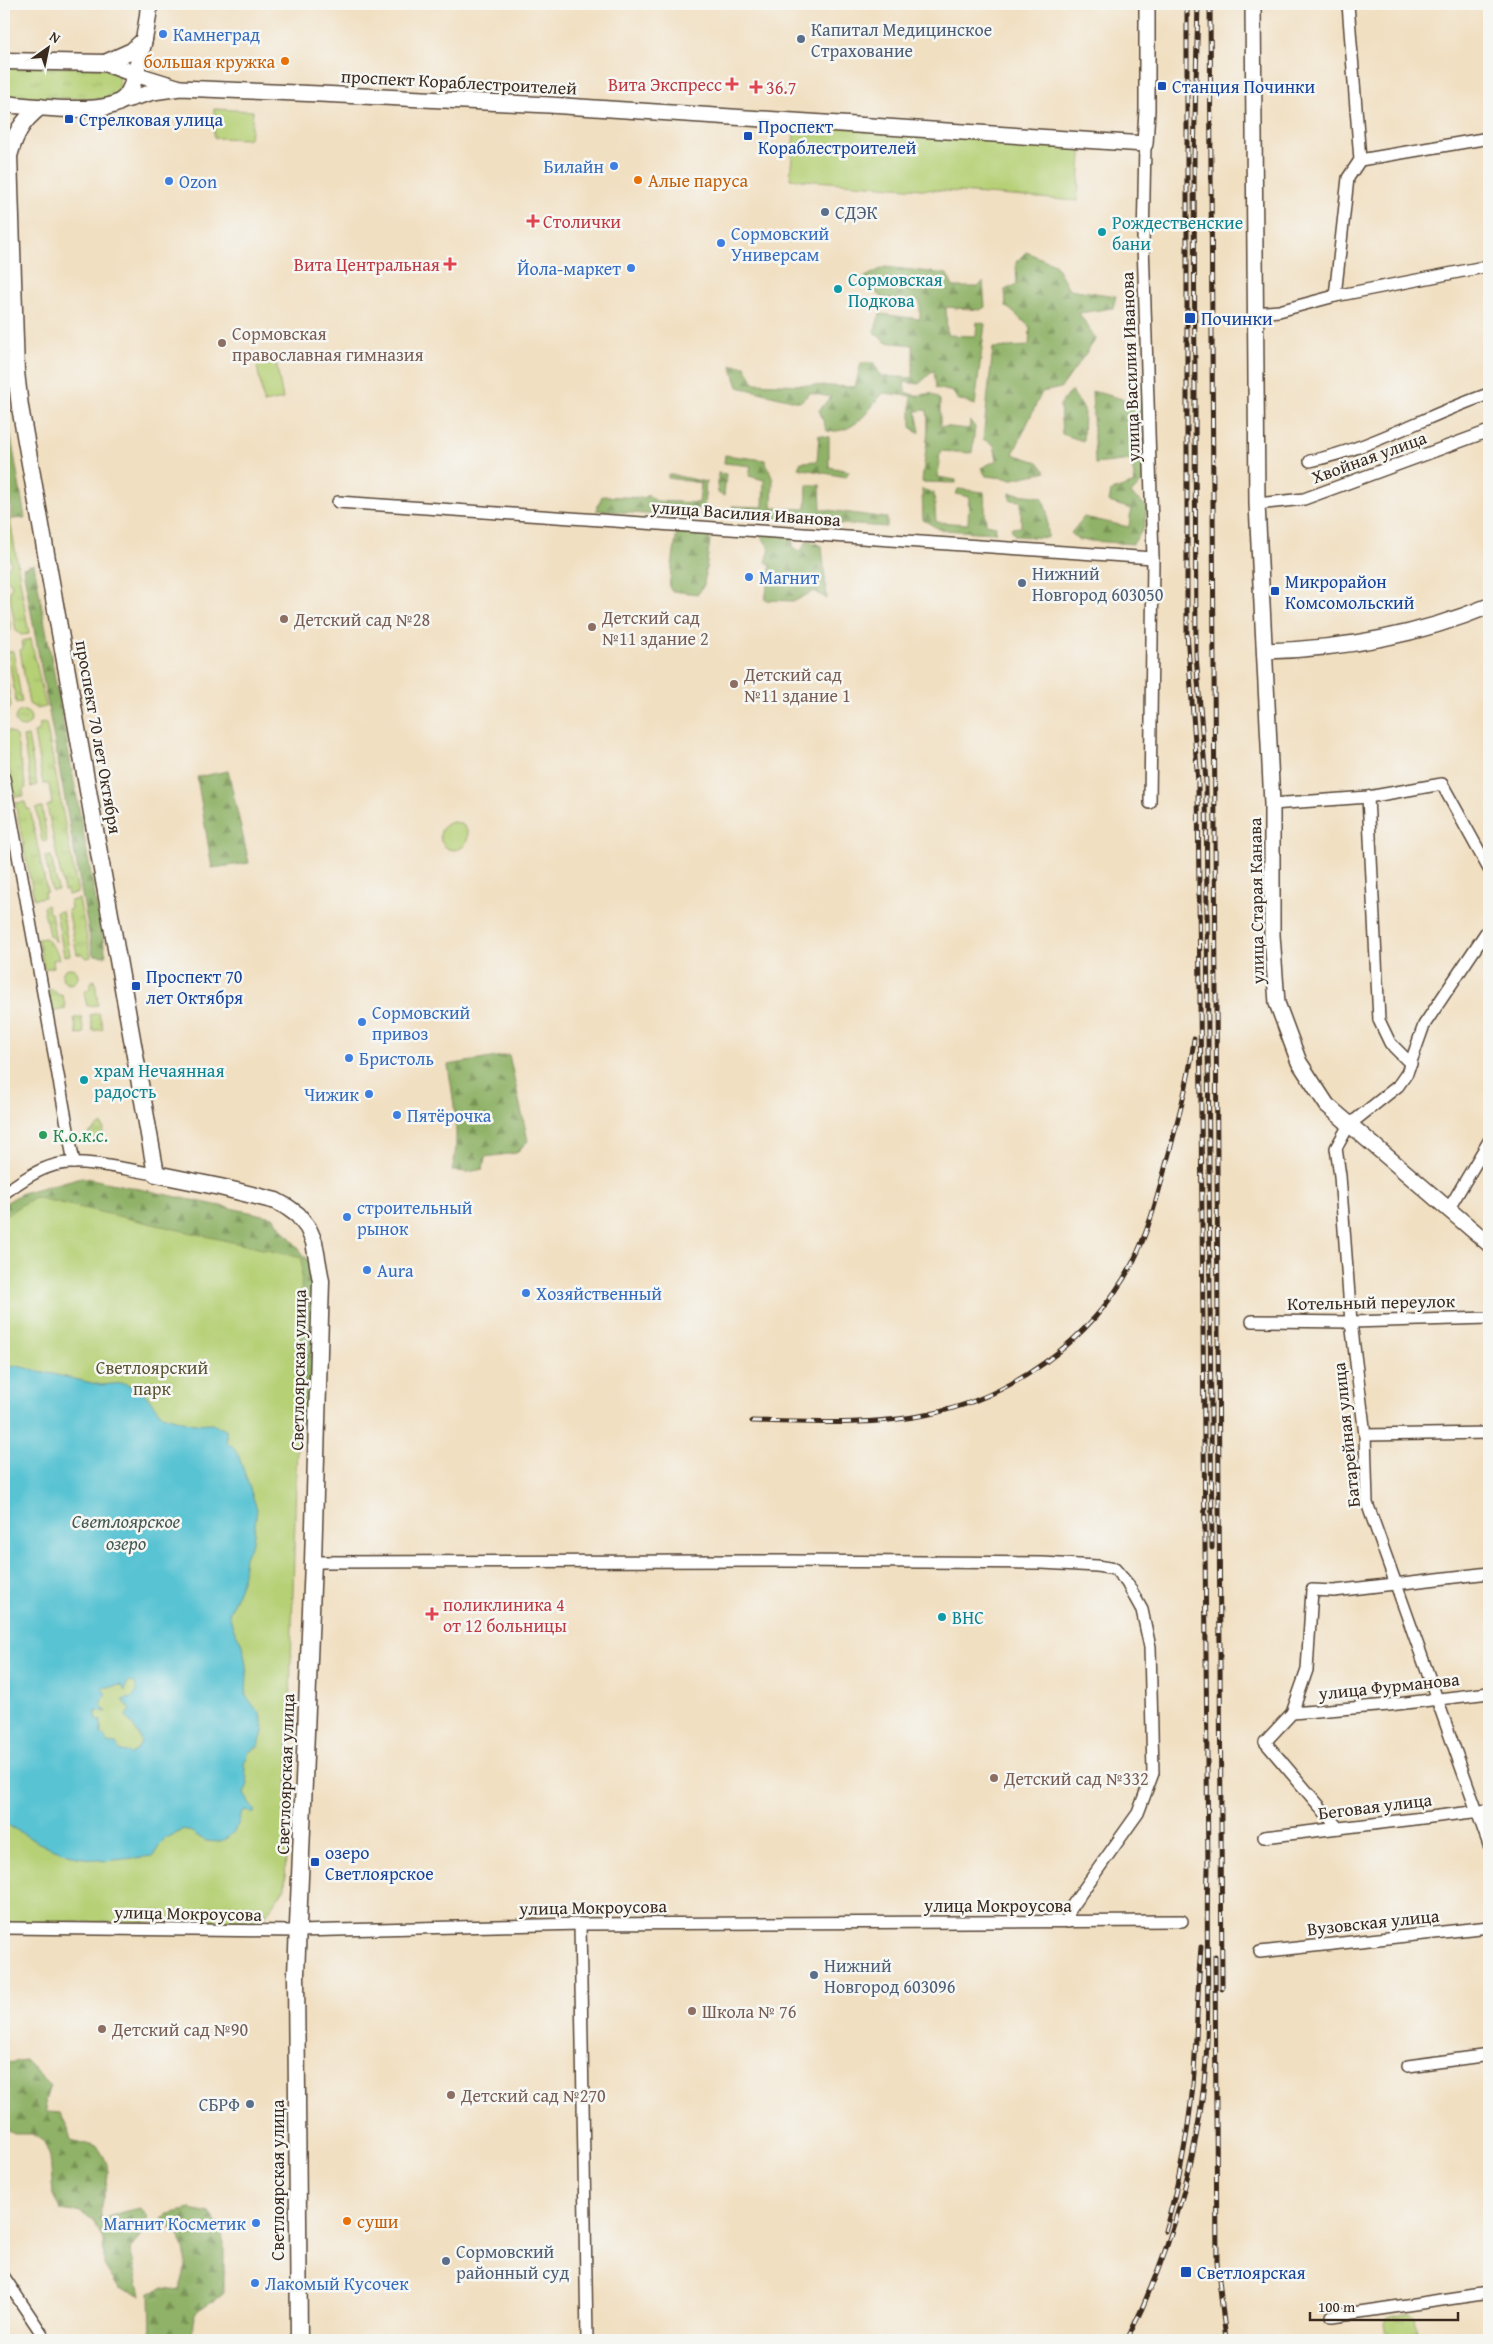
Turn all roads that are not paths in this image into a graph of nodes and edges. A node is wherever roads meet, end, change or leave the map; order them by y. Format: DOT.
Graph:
graph roads {
  1 [pos="149,4"];
  2 [pos="1147,4"];
  3 [pos="1253,4"];
  4 [pos="1348,4"];
  5 [pos="144,40"];
  6 [pos="4,61"];
  7 [pos="105,63"];
  8 [pos="135,74"];
  9 [pos="180,88"];
  10 [pos="122,101"];
  11 [pos="4,104"];
  12 [pos="40,107"];
  13 [pos="1489,138"];
  14 [pos="1145,144"];
  15 [pos="6,150"];
  16 [pos="1360,160"];
  17 [pos="1489,266"];
  18 [pos="1335,296"];
  19 [pos="1255,313"];
  20 [pos="1489,394"];
  21 [pos="1489,431"];
  22 [pos="1310,461"];
  23 [pos="338,502"];
  24 [pos="1257,504"];
  25 [pos="1153,558"];
  26 [pos="1489,606"];
  27 [pos="1265,651"];
  28 [pos="4,778"];
  29 [pos="1368,797"];
  30 [pos="1150,803"];
  31 [pos="1272,804"];
  32 [pos="1489,869"];
  33 [pos="1489,928"];
  34 [pos="1411,1064"];
  35 [pos="1349,1125"];
  36 [pos="1489,1141"];
  37 [pos="74,1163"];
  38 [pos="156,1174"];
  39 [pos="4,1193"];
  40 [pos="1448,1210"];
  41 [pos="1489,1244"];
  42 [pos="1489,1318"];
  43 [pos="1252,1320"];
  44 [pos="1351,1322"];
  45 [pos="1489,1433"];
  46 [pos="1365,1435"];
  47 [pos="313,1562"];
  48 [pos="1489,1573"];
  49 [pos="1396,1584"];
  50 [pos="1489,1693"];
  51 [pos="1437,1699"];
  52 [pos="1292,1713"];
  53 [pos="1483,1811"];
  54 [pos="1338,1828"];
  55 [pos="1264,1837"];
  56 [pos="1489,1845"];
  57 [pos="1182,1921"];
  58 [pos="1068,1922"];
  59 [pos="580,1924"];
  60 [pos="1489,1927"];
  61 [pos="4,1928"];
  62 [pos="298,1931"];
  63 [pos="1260,1952"];
  64 [pos="1489,2055"];
  65 [pos="1408,2066"];
  66 [pos="4,2277"];
  67 [pos="1489,2293"];
  68 [pos="1332,2316"];
  69 [pos="46,2340"];
  70 [pos="299,2340"];
  71 [pos="587,2340"];
  1 -- 5 [label="main road"];
  2 -- 14 [label="street"];
  3 -- 19 [label="street, улица Старая Канава"];
  4 -- 16 [label="street"];
  5 -- 7 [label="main road"];
  5 -- 8 [label="main road"];
  6 -- 7 [label="main road"];
  7 -- 8 [label="main road"];
  8 -- 9 [label="street"];
  8 -- 10 [label="main road"];
  9 -- 10 [label="street, проспект Кораблестроителей"];
  9 -- 14 [label="street, проспект Кораблестроителей"];
  10 -- 12 [label="main road"];
  11 -- 12 [label="main road"];
  12 -- 15 [label="main road, проспект 70 лет Октября"];
  13 -- 16 [label="street"];
  14 -- 25 [label="street, улица Василия Иванова"];
  15 -- 38 [label="main road, проспект 70 лет Октября"];
  16 -- 18 [label="street"];
  17 -- 18 [label="street"];
  18 -- 19 [label="street"];
  19 -- 24 [label="street, улица Старая Канава"];
  20 -- 22 [label="street, Хвойная улица"];
  21 -- 24 [label="street, Хвойная улица"];
  23 -- 25 [label="street, улица Василия Иванова"];
  24 -- 27 [label="street, улица Старая Канава"];
  25 -- 30 [label="street, улица Василия Иванова"];
  26 -- 27 [label="street"];
  27 -- 31 [label="street, улица Старая Канава"];
  28 -- 37 [label="street"];
  29 -- 31 [label="street"];
  29 -- 32 [label="street"];
  29 -- 34 [label="street"];
  31 -- 35 [label="street, улица Старая Канава"];
  33 -- 34 [label="street"];
  34 -- 35 [label="street"];
  35 -- 40 [label="street, улица Старая Канава"];
  35 -- 44 [label="street, Батарейная улица"];
  36 -- 40 [label="street"];
  37 -- 38 [label="street"];
  37 -- 39 [label="street"];
  38 -- 47 [label="main road, Светлоярская улица"];
  40 -- 41 [label="street, улица Старая Канава"];
  42 -- 44 [label="street, Котельный переулок"];
  43 -- 44 [label="street, Котельный переулок"];
  44 -- 46 [label="street, Батарейная улица"];
  45 -- 46 [label="street"];
  46 -- 49 [label="street, Батарейная улица"];
  47 -- 58 [label="street"];
  47 -- 62 [label="main road, Светлоярская улица"];
  48 -- 49 [label="street"];
  49 -- 51 [label="street, Батарейная улица"];
  49 -- 52 [label="street"];
  50 -- 51 [label="street, улица Фурманова"];
  51 -- 52 [label="street, улица Фурманова"];
  51 -- 53 [label="street, Батарейная улица"];
  52 -- 54 [label="street"];
  53 -- 54 [label="street, Беговая улица"];
  53 -- 56 [label="street, Батарейная улица"];
  54 -- 55 [label="street, Беговая улица"];
  57 -- 58 [label="street, улица Мокроусова"];
  58 -- 59 [label="street, улица Мокроусова"];
  59 -- 62 [label="street, улица Мокроусова"];
  59 -- 71 [label="street"];
  60 -- 63 [label="street, Вузовская улица"];
  61 -- 62 [label="street, улица Мокроусова"];
  62 -- 70 [label="main road, Светлоярская улица"];
  64 -- 65 [label="street"];
  66 -- 69 [label="street"];
  67 -- 68 [label="street"];
}
